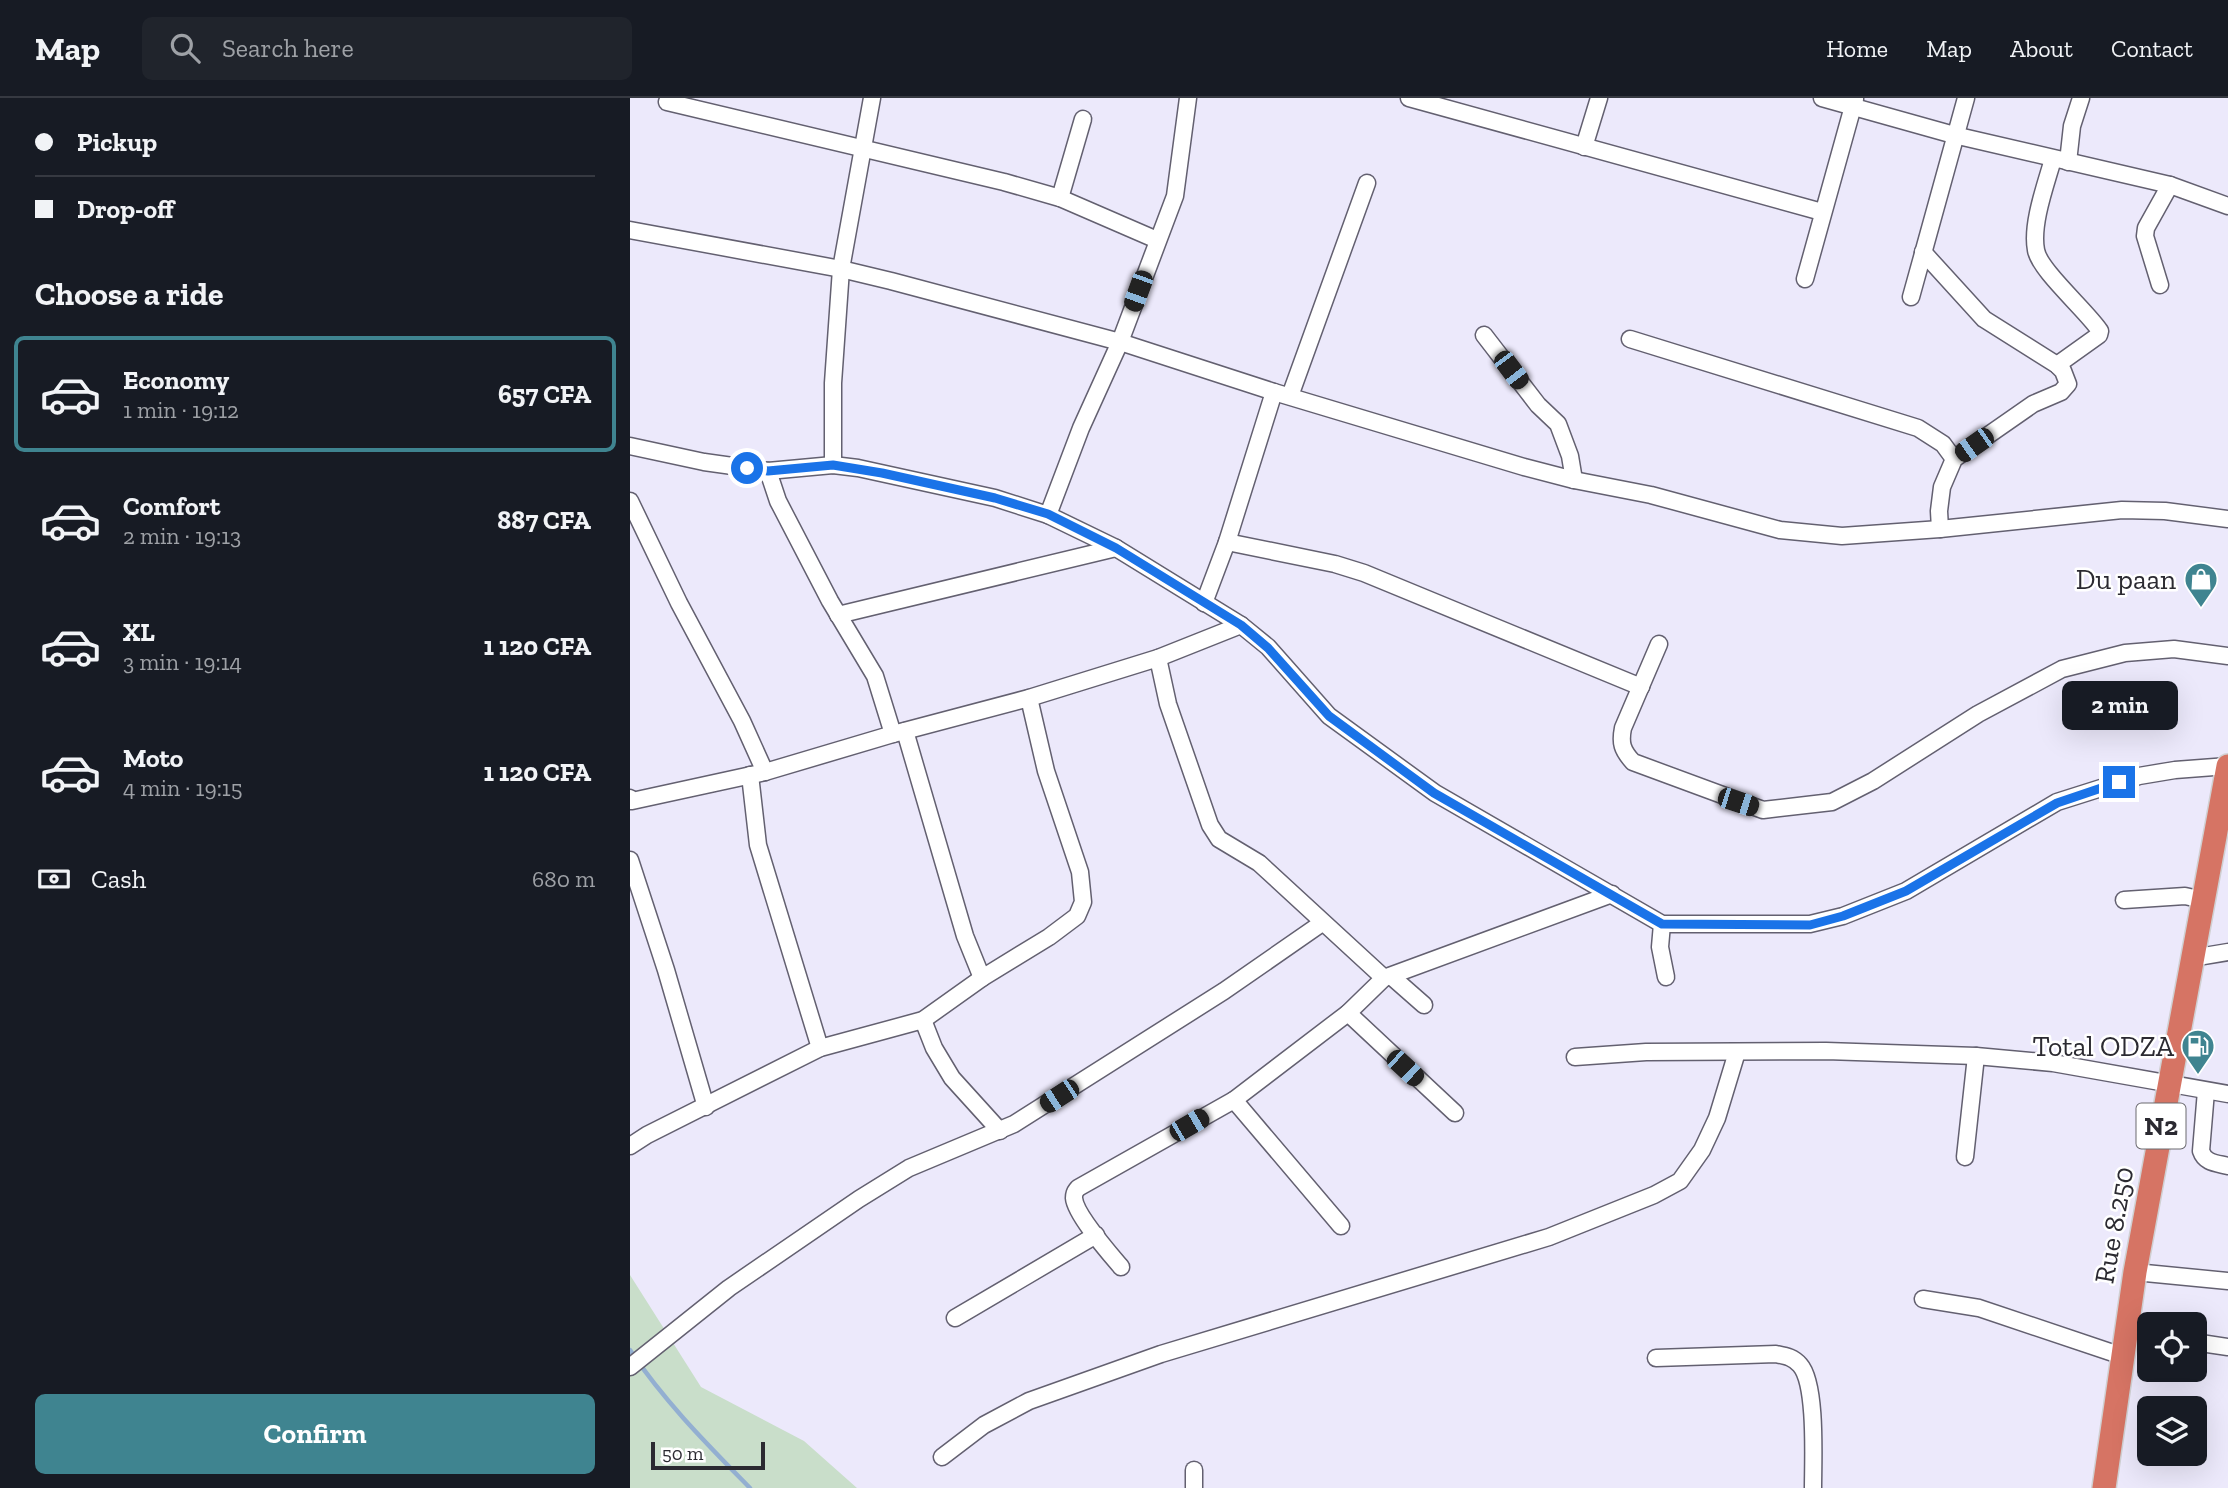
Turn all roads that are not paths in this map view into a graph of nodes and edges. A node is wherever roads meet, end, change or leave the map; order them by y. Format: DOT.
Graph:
graph roads {
  1 [pos="872,98"];
  2 [pos="1188,98"];
  3 [pos="1409,98"];
  4 [pos="1599,98"];
  5 [pos="1822,98"];
  6 [pos="1966,98"];
  7 [pos="2081,98"];
  8 [pos="1854,102"];
  9 [pos="667,103"];
  10 [pos="1083,119"];
  11 [pos="1954,135"];
  12 [pos="1584,147"];
  13 [pos="863,149"];
  14 [pos="2060,160"];
  15 [pos="1367,183"];
  16 [pos="2170,185"];
  17 [pos="1060,198"];
  18 [pos="2228,205"];
  19 [pos="1822,212"];
  20 [pos="630,230"];
  21 [pos="1157,240"];
  22 [pos="1923,252"];
  23 [pos="841,269"];
  24 [pos="1805,279"];
  25 [pos="2161,285"];
  26 [pos="1911,297"];
  27 [pos="1484,335"];
  28 [pos="1630,340"];
  29 [pos="1119,342"];
  30 [pos="2057,365"];
  31 [pos="1282,394"];
  32 [pos="630,446"];
  33 [pos="1954,459"];
  34 [pos="833,465"];
  35 [pos="768,471"];
  36 [pos="1574,480"];
  37 [pos="630,501"];
  38 [pos="1048,514"];
  39 [pos="2228,519"];
  40 [pos="1940,529"];
  41 [pos="1227,542"];
  42 [pos="1116,548"];
  43 [pos="1204,603"];
  44 [pos="838,615"];
  45 [pos="1241,625"];
  46 [pos="1659,644"];
  47 [pos="2228,656"];
  48 [pos="1158,658"];
  49 [pos="1641,687"];
  50 [pos="1028,698"];
  51 [pos="899,732"];
  52 [pos="2228,766"];
  53 [pos="758,774"];
  54 [pos="631,801"];
  55 [pos="630,860"];
  56 [pos="1612,894"];
  57 [pos="2124,900"];
  58 [pos="2203,900"];
  59 [pos="1322,923"];
  60 [pos="1662,924"];
  61 [pos="2228,952"];
  62 [pos="2192,958"];
  63 [pos="1387,977"];
  64 [pos="1666,977"];
  65 [pos="982,978"];
  66 [pos="1424,1005"];
  67 [pos="1348,1013"];
  68 [pos="923,1020"];
  69 [pos="820,1048"];
  70 [pos="1737,1052"];
  71 [pos="1976,1056"];
  72 [pos="1575,1057"];
  73 [pos="2168,1084"];
  74 [pos="2206,1091"];
  75 [pos="2228,1094"];
  76 [pos="1234,1100"];
  77 [pos="706,1107"];
  78 [pos="1455,1113"];
  79 [pos="1000,1131"];
  80 [pos="630,1146"];
  81 [pos="1965,1157"];
  82 [pos="2228,1166"];
  83 [pos="1341,1226"];
  84 [pos="1096,1235"];
  85 [pos="1121,1267"];
  86 [pos="2135,1272"];
  87 [pos="2228,1280"];
  88 [pos="1923,1299"];
  89 [pos="2137,1312"];
  90 [pos="955,1318"];
  91 [pos="2137,1332"];
  92 [pos="2207,1344"];
  93 [pos="2228,1347"];
  94 [pos="2122,1356"];
  95 [pos="1656,1358"];
  96 [pos="630,1367"];
  97 [pos="943,1457"];
  98 [pos="1195,1470"];
  99 [pos="1194,1488"];
  100 [pos="1813,1488"];
  101 [pos="2104,1488"];
  1 -- 13 [label="street"];
  2 -- 21 [label="street"];
  3 -- 12 [label="street"];
  4 -- 12 [label="street"];
  5 -- 8 [label="street"];
  6 -- 11 [label="street"];
  7 -- 14 [label="street"];
  8 -- 11 [label="street"];
  8 -- 19 [label="street"];
  9 -- 13 [label="street"];
  10 -- 17 [label="street"];
  11 -- 14 [label="street"];
  11 -- 22 [label="street"];
  12 -- 19 [label="street"];
  13 -- 17 [label="street"];
  13 -- 23 [label="street"];
  14 -- 16 [label="street"];
  14 -- 30 [label="street"];
  15 -- 31 [label="street"];
  16 -- 18 [label="street"];
  16 -- 25 [label="street"];
  17 -- 21 [label="street"];
  19 -- 24 [label="street"];
  20 -- 23 [label="street"];
  21 -- 29 [label="street"];
  22 -- 26 [label="street"];
  22 -- 30 [label="street"];
  23 -- 29 [label="street"];
  23 -- 34 [label="street"];
  27 -- 36 [label="street"];
  28 -- 33 [label="street"];
  29 -- 31 [label="street"];
  29 -- 38 [label="street"];
  30 -- 33 [label="street"];
  31 -- 36 [label="street"];
  31 -- 41 [label="street"];
  32 -- 35 [label="street"];
  33 -- 40 [label="street"];
  34 -- 35 [label="street"];
  34 -- 38 [label="street"];
  35 -- 44 [label="street"];
  36 -- 40 [label="street"];
  37 -- 53 [label="street"];
  38 -- 42 [label="street"];
  39 -- 40 [label="street"];
  41 -- 43 [label="street"];
  41 -- 49 [label="street"];
  42 -- 43 [label="street"];
  42 -- 44 [label="street"];
  43 -- 45 [label="street"];
  44 -- 51 [label="street"];
  45 -- 48 [label="street"];
  45 -- 56 [label="street"];
  46 -- 49 [label="street"];
  47 -- 49 [label="street"];
  48 -- 50 [label="street"];
  48 -- 59 [label="street"];
  50 -- 51 [label="street"];
  50 -- 65 [label="street"];
  51 -- 53 [label="street"];
  51 -- 65 [label="street"];
  52 -- 58 [label="highway, Rue 8.250 / N2"];
  52 -- 60 [label="street"];
  53 -- 54 [label="street"];
  53 -- 69 [label="street"];
  55 -- 77 [label="street"];
  56 -- 60 [label="street"];
  56 -- 63 [label="street"];
  57 -- 58 [label="street"];
  58 -- 62 [label="highway, Rue 8.250 / N2"];
  59 -- 63 [label="street"];
  59 -- 79 [label="street"];
  60 -- 64 [label="street"];
  61 -- 62 [label="street"];
  62 -- 73 [label="highway, Rue 8.250 / N2"];
  63 -- 66 [label="street"];
  63 -- 67 [label="street"];
  65 -- 68 [label="street"];
  67 -- 76 [label="street"];
  67 -- 78 [label="street"];
  68 -- 69 [label="street"];
  68 -- 79 [label="street"];
  69 -- 77 [label="street"];
  70 -- 71 [label="street"];
  70 -- 72 [label="street"];
  70 -- 97 [label="street"];
  71 -- 73 [label="street"];
  71 -- 81 [label="street"];
  73 -- 74 [label="street"];
  73 -- 86 [label="highway, Rue 8.250 / N2"];
  74 -- 75 [label="street"];
  74 -- 82 [label="street"];
  76 -- 83 [label="street"];
  76 -- 84 [label="street"];
  77 -- 80 [label="street"];
  79 -- 96 [label="street"];
  84 -- 85 [label="street"];
  84 -- 90 [label="street"];
  86 -- 87 [label="street"];
  86 -- 89 [label="highway, Rue 8.250 / N2"];
  88 -- 94 [label="street"];
  91 -- 94 [label="highway, Rue 8.250 / N2"];
  92 -- 93 [label="street"];
  94 -- 101 [label="highway, Rue 8.250 / N2"];
  95 -- 100 [label="street"];
  98 -- 99 [label="street"];
}
